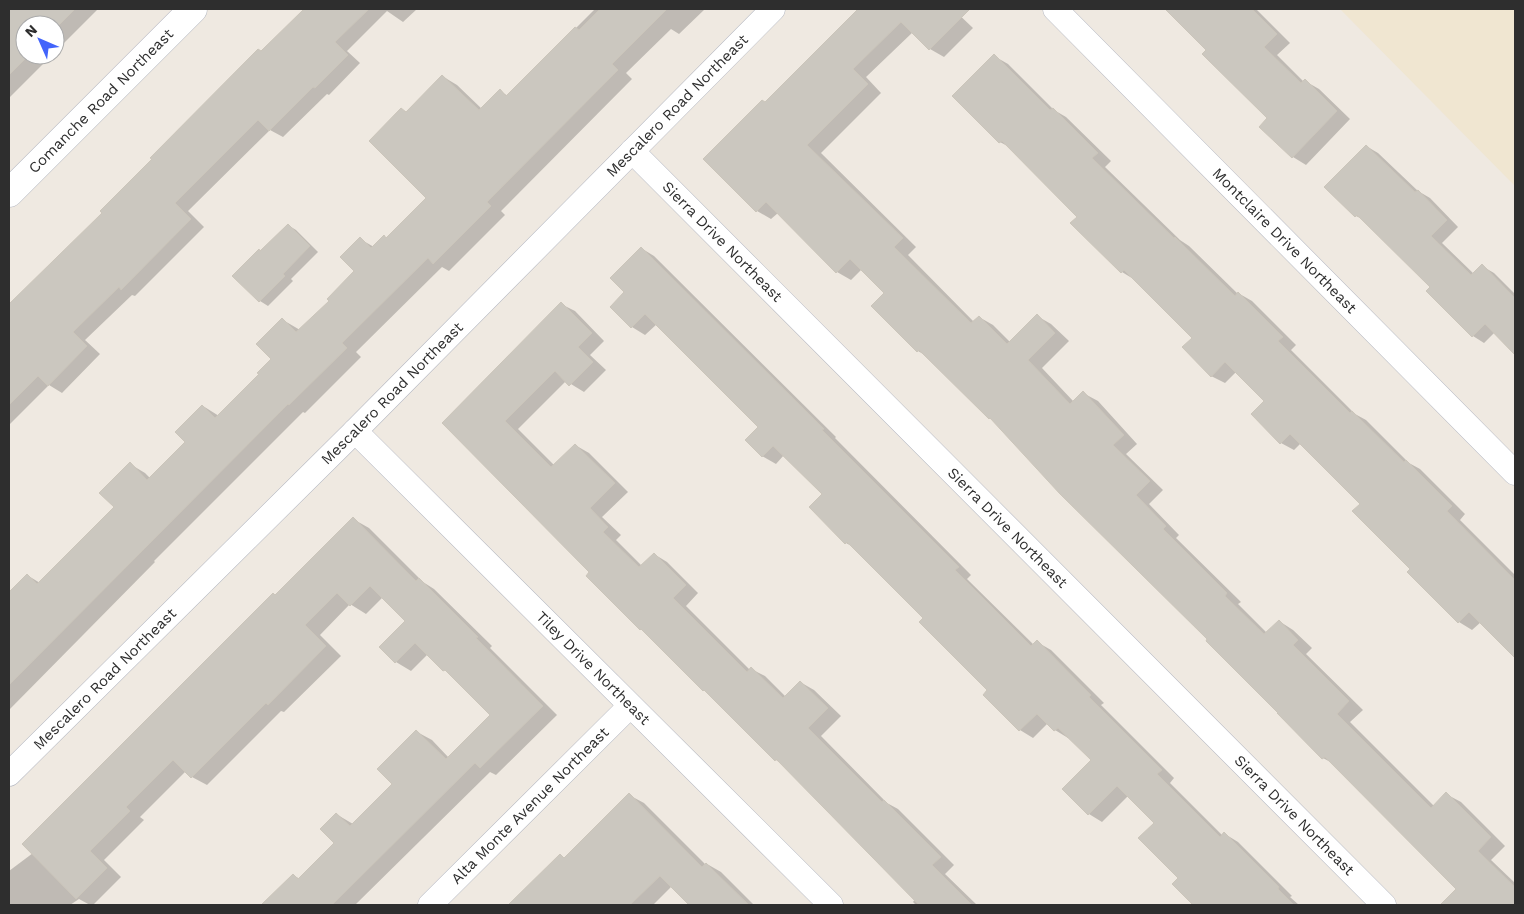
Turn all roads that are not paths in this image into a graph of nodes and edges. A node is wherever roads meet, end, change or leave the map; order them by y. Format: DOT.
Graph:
graph roads {
  1 [pos="193,9"];
  2 [pos="773,9"];
  3 [pos="1055,9"];
  4 [pos="632,151"];
  5 [pos="9,193"];
  6 [pos="355,431"];
  7 [pos="1515,472"];
  8 [pos="630,706"];
  9 [pos="9,774"];
  10 [pos="430,905"];
  11 [pos="831,905"];
  12 [pos="1384,905"];
  1 -- 5 [label="street, Comanche Road Northeast"];
  2 -- 4 [label="street, Mescalero Road Northeast"];
  3 -- 7 [label="street, Montclaire Drive Northeast"];
  4 -- 6 [label="street, Mescalero Road Northeast"];
  4 -- 12 [label="street, Sierra Drive Northeast"];
  6 -- 8 [label="street, Tiley Drive Northeast"];
  6 -- 9 [label="street, Mescalero Road Northeast"];
  8 -- 10 [label="street, Alta Monte Avenue Northeast"];
  8 -- 11 [label="street, Tiley Drive Northeast"];
}
